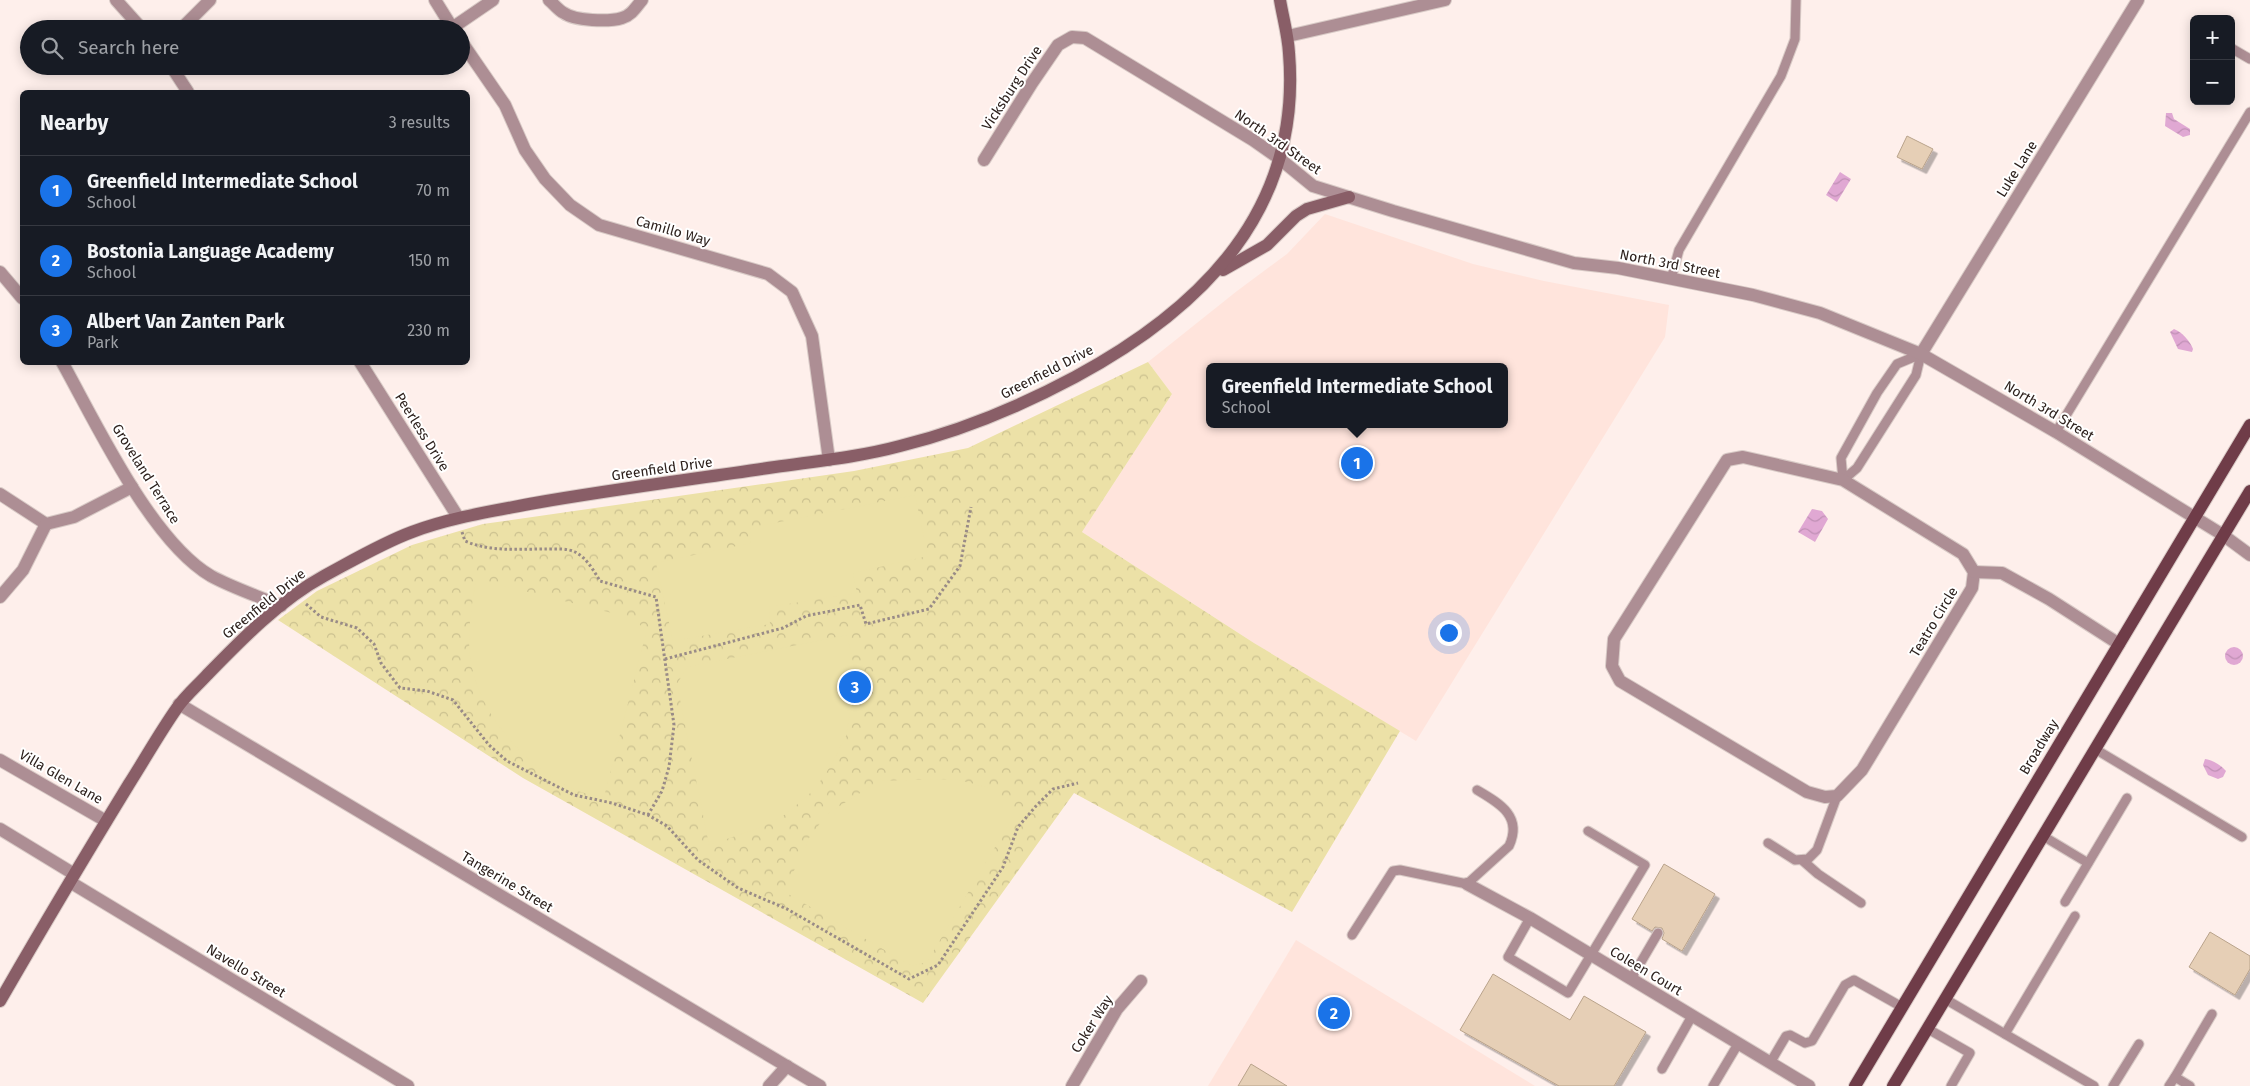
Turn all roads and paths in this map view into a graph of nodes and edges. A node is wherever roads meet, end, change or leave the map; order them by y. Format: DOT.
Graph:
graph roads {
  1 [pos="116,0"];
  2 [pos="210,0"];
  3 [pos="435,0"];
  4 [pos="493,0"];
  5 [pos="549,0"];
  6 [pos="642,0"];
  7 [pos="1280,0"];
  8 [pos="1445,0"];
  9 [pos="1796,0"];
  10 [pos="2138,0"];
  11 [pos="134,20"];
  12 [pos="189,20"];
  13 [pos="447,20"];
  14 [pos="464,20"];
  15 [pos="1288,36"];
  16 [pos="1072,37"];
  17 [pos="2235,50"];
  18 [pos="470,54"];
  19 [pos="2250,59"];
  20 [pos="177,75"];
  21 [pos="187,90"];
  22 [pos="2250,112"];
  23 [pos="1280,159"];
  24 [pos="984,160"];
  25 [pos="1349,197"];
  26 [pos="0,272"];
  27 [pos="1214,275"];
  28 [pos="1671,279"];
  29 [pos="20,296"];
  30 [pos="1921,354"];
  31 [pos="64,365"];
  32 [pos="362,365"];
  33 [pos="2250,425"];
  34 [pos="2056,432"];
  35 [pos="829,460"];
  36 [pos="1843,480"];
  37 [pos="132,487"];
  38 [pos="2250,491"];
  39 [pos="0,494"];
  40 [pos="971,507"];
  41 [pos="458,517"];
  42 [pos="2194,519"];
  43 [pos="46,524"];
  44 [pos="2223,535"];
  45 [pos="2250,555"];
  46 [pos="1974,572"];
  47 [pos="296,595"];
  48 [pos="0,597"];
  49 [pos="281,606"];
  50 [pos="2118,644"];
  51 [pos="665,659"];
  52 [pos="179,704"];
  53 [pos="2095,749"];
  54 [pos="0,760"];
  55 [pos="1078,783"];
  56 [pos="1477,790"];
  57 [pos="1837,796"];
  58 [pos="2127,798"];
  59 [pos="648,815"];
  60 [pos="106,821"];
  61 [pos="0,830"];
  62 [pos="1588,831"];
  63 [pos="2042,836"];
  64 [pos="2242,837"];
  65 [pos="1768,843"];
  66 [pos="1802,860"];
  67 [pos="2088,864"];
  68 [pos="72,878"];
  69 [pos="1467,884"];
  70 [pos="2065,902"];
  71 [pos="1861,903"];
  72 [pos="2075,916"];
  73 [pos="1530,918"];
  74 [pos="1658,933"];
  75 [pos="1352,935"];
  76 [pos="1591,955"];
  77 [pos="1631,979"];
  78 [pos="1141,981"];
  79 [pos="1945,999"];
  80 [pos="0,1001"];
  81 [pos="1902,1007"];
  82 [pos="2212,1014"];
  83 [pos="1692,1016"];
  84 [pos="1928,1029"];
  85 [pos="2005,1034"];
  86 [pos="1738,1044"];
  87 [pos="2138,1044"];
  88 [pos="1770,1063"];
  89 [pos="787,1066"];
  90 [pos="1662,1069"];
  91 [pos="2175,1077"];
  92 [pos="408,1086"];
  93 [pos="769,1086"];
  94 [pos="820,1086"];
  95 [pos="1072,1086"];
  96 [pos="1713,1086"];
  97 [pos="1808,1086"];
  98 [pos="1855,1086"];
  99 [pos="1893,1086"];
  100 [pos="1951,1086"];
  101 [pos="2094,1086"];
  102 [pos="2113,1086"];
  103 [pos="2169,1086"];
  104 [pos="2190,1086"];
  1 -- 11 [label="street"];
  2 -- 12 [label="street"];
  3 -- 13 [label="street"];
  4 -- 14 [label="street"];
  5 -- 6 [label="street"];
  7 -- 15 [label="main road, Greenfield Drive"];
  8 -- 15 [label="street"];
  9 -- 28 [label="lane"];
  10 -- 30 [label="street, Luke Lane"];
  15 -- 23 [label="main road, Greenfield Drive"];
  16 -- 23 [label="street, North 3rd Street"];
  16 -- 24 [label="street, Vicksburg Drive"];
  17 -- 19 [label="lane"];
  18 -- 35 [label="street, Camillo Way"];
  20 -- 21 [label="street"];
  22 -- 34 [label="lane"];
  23 -- 25 [label="street, North 3rd Street"];
  23 -- 27 [label="main road, Greenfield Drive"];
  25 -- 27 [label="main road"];
  25 -- 28 [label="street, North 3rd Street"];
  26 -- 29 [label="street"];
  27 -- 35 [label="main road, Greenfield Drive"];
  28 -- 30 [label="street, North 3rd Street"];
  30 -- 34 [label="street, North 3rd Street"];
  30 -- 36 [label="lane"];
  30 -- 36 [label="lane"];
  31 -- 37 [label="street, Groveland Terrace"];
  32 -- 41 [label="street, Peerless Drive"];
  33 -- 42 [label="main road, Broadway"];
  34 -- 42 [label="street, North 3rd Street"];
  35 -- 41 [label="main road, Greenfield Drive"];
  36 -- 46 [label="street"];
  36 -- 57 [label="street"];
  37 -- 43 [label="street"];
  37 -- 49 [label="street, Groveland Terrace"];
  38 -- 44 [label="main road"];
  39 -- 43 [label="street"];
  40 -- 51 [label="path"];
  41 -- 47 [label="main road, Greenfield Drive"];
  41 -- 51 [label="path"];
  42 -- 44 [label="street, North 3rd Street"];
  42 -- 50 [label="main road, Broadway"];
  43 -- 48 [label="street"];
  44 -- 45 [label="street, North 3rd Street"];
  44 -- 53 [label="main road"];
  46 -- 50 [label="street"];
  46 -- 57 [label="street, Teatro Circle"];
  47 -- 49 [label="main road, Greenfield Drive"];
  47 -- 59 [label="path"];
  49 -- 52 [label="main road, Greenfield Drive"];
  50 -- 81 [label="main road, Broadway"];
  51 -- 59 [label="path"];
  52 -- 60 [label="main road, Greenfield Drive"];
  52 -- 89 [label="street, Tangerine Street"];
  53 -- 63 [label="main road"];
  53 -- 64 [label="lane"];
  54 -- 60 [label="street, Villa Glen Lane"];
  55 -- 59 [label="path"];
  56 -- 69 [label="lane"];
  57 -- 66 [label="lane"];
  58 -- 67 [label="lane"];
  60 -- 68 [label="main road, Greenfield Drive"];
  61 -- 68 [label="street, Navello Street"];
  62 -- 76 [label="lane"];
  63 -- 67 [label="lane"];
  63 -- 79 [label="main road"];
  65 -- 66 [label="lane"];
  66 -- 71 [label="lane"];
  67 -- 70 [label="lane"];
  68 -- 80 [label="main road, Greenfield Drive"];
  68 -- 92 [label="street, Navello Street"];
  69 -- 73 [label="street, Coleen Court"];
  69 -- 75 [label="lane"];
  72 -- 85 [label="lane"];
  73 -- 76 [label="street, Coleen Court"];
  73 -- 76 [label="lane"];
  74 -- 77 [label="lane"];
  76 -- 77 [label="street, Coleen Court"];
  77 -- 83 [label="street, Coleen Court"];
  78 -- 95 [label="street, Coker Way"];
  79 -- 84 [label="main road"];
  79 -- 85 [label="lane"];
  81 -- 88 [label="lane"];
  81 -- 98 [label="main road, Broadway"];
  82 -- 91 [label="lane"];
  83 -- 86 [label="street, Coleen Court"];
  83 -- 90 [label="lane"];
  84 -- 99 [label="main road"];
  84 -- 100 [label="lane"];
  85 -- 101 [label="lane"];
  86 -- 88 [label="street, Coleen Court"];
  86 -- 96 [label="lane"];
  87 -- 102 [label="lane"];
  88 -- 97 [label="street, Coleen Court"];
  89 -- 93 [label="street"];
  89 -- 94 [label="street, Tangerine Street"];
  91 -- 103 [label="lane"];
  91 -- 104 [label="lane"];
}
